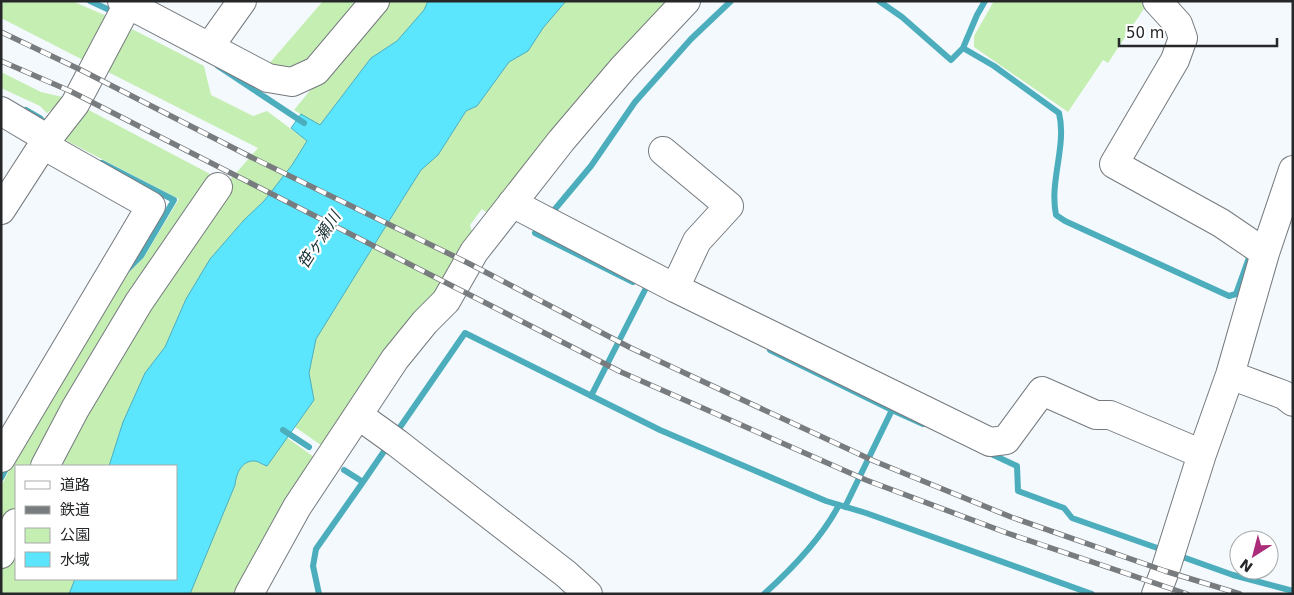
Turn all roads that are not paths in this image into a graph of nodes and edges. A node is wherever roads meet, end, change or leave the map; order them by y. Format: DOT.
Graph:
graph roads {
  1 [pos="242,1"];
  2 [pos="374,1"];
  3 [pos="686,1"];
  4 [pos="1157,1"];
  5 [pos="124,9"];
  6 [pos="210,46"];
  7 [pos="1,111"];
  8 [pos="50,137"];
  9 [pos="663,151"];
  10 [pos="1293,170"];
  11 [pos="218,187"];
  12 [pos="512,203"];
  13 [pos="1,210"];
  14 [pos="1266,253"];
  15 [pos="675,288"];
  16 [pos="1230,375"];
  17 [pos="1293,402"];
  18 [pos="358,415"];
  19 [pos="1202,454"];
  20 [pos="1,458"];
  21 [pos="46,465"];
  22 [pos="15,525"];
  23 [pos="1,554"];
  24 [pos="249,594"];
  25 [pos="588,594"];
  26 [pos="1156,594"];
  1 -- 6 [label="street"];
  2 -- 6 [label="street"];
  3 -- 12 [label="street"];
  4 -- 14 [label="street"];
  5 -- 6 [label="street"];
  5 -- 8 [label="street"];
  7 -- 8 [label="street"];
  8 -- 13 [label="street"];
  8 -- 20 [label="street"];
  9 -- 15 [label="street"];
  10 -- 14 [label="street"];
  11 -- 21 [label="street"];
  12 -- 15 [label="street"];
  12 -- 18 [label="street"];
  14 -- 16 [label="street"];
  15 -- 19 [label="street"];
  16 -- 17 [label="street"];
  16 -- 19 [label="street"];
  18 -- 24 [label="street"];
  18 -- 25 [label="street"];
  19 -- 26 [label="street"];
  22 -- 23 [label="street"];
}
